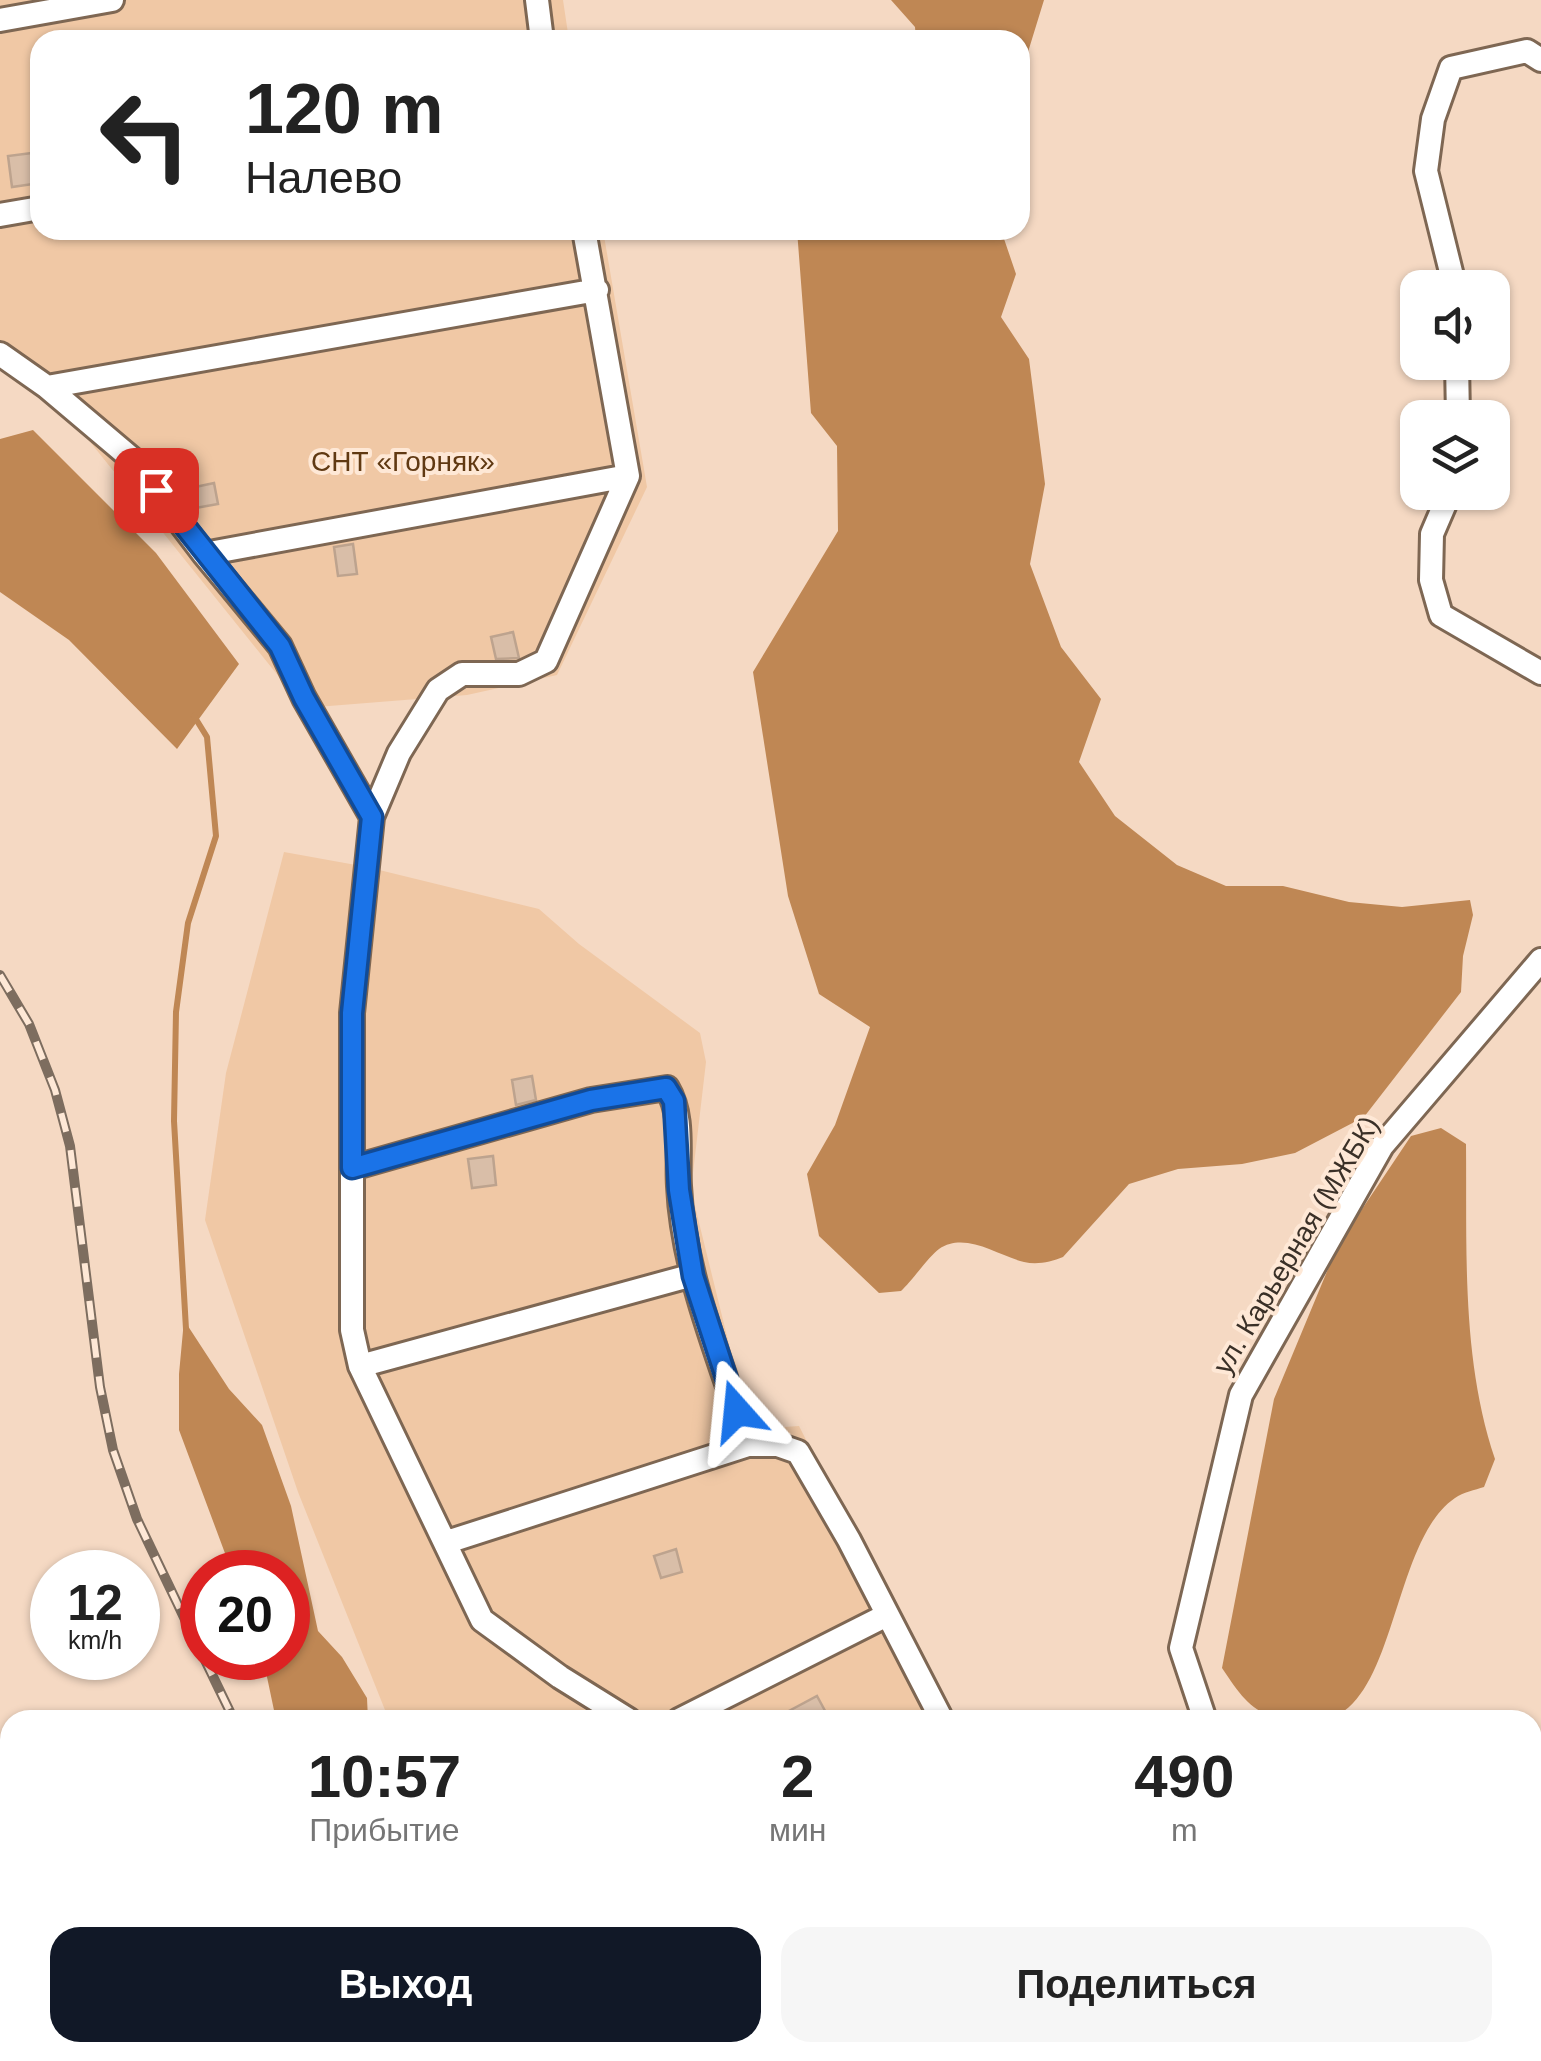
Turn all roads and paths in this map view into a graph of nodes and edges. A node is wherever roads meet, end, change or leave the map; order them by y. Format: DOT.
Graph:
graph roads {
  1 [pos="112,0"];
  2 [pos="537,0"];
  3 [pos="0,20"];
  4 [pos="541,30"];
  5 [pos="1541,60"];
  6 [pos="30,210"];
  7 [pos="0,216"];
  8 [pos="586,240"];
  9 [pos="1451,270"];
  10 [pos="597,290"];
  11 [pos="0,354"];
  12 [pos="48,387"];
  13 [pos="628,476"];
  14 [pos="1442,510"];
  15 [pos="204,554"];
  16 [pos="1541,674"];
  17 [pos="372,817"];
  18 [pos="1541,960"];
  19 [pos="352,1168"];
  20 [pos="693,1276"];
  21 [pos="360,1366"];
  22 [pos="748,1444"];
  23 [pos="447,1542"];
  24 [pos="887,1615"];
  25 [pos="613,1710"];
  26 [pos="699,1710"];
  27 [pos="937,1710"];
  28 [pos="1202,1710"];
  1 -- 3 [label="street"];
  2 -- 4 [label="street"];
  5 -- 9 [label="street"];
  6 -- 7 [label="street"];
  8 -- 10 [label="street"];
  10 -- 12 [label="street"];
  10 -- 13 [label="street"];
  11 -- 12 [label="street"];
  12 -- 15 [label="street"];
  13 -- 15 [label="street"];
  13 -- 17 [label="street"];
  14 -- 16 [label="street"];
  15 -- 17 [label="street"];
  17 -- 19 [label="street"];
  18 -- 28 [label="street, ул. Карьерная (МЖБК)"];
  19 -- 20 [label="street"];
  19 -- 21 [label="street"];
  20 -- 21 [label="street"];
  20 -- 22 [label="street"];
  21 -- 23 [label="street"];
  22 -- 23 [label="street"];
  22 -- 24 [label="street"];
  23 -- 25 [label="street"];
  24 -- 26 [label="street"];
  24 -- 27 [label="street"];
}
